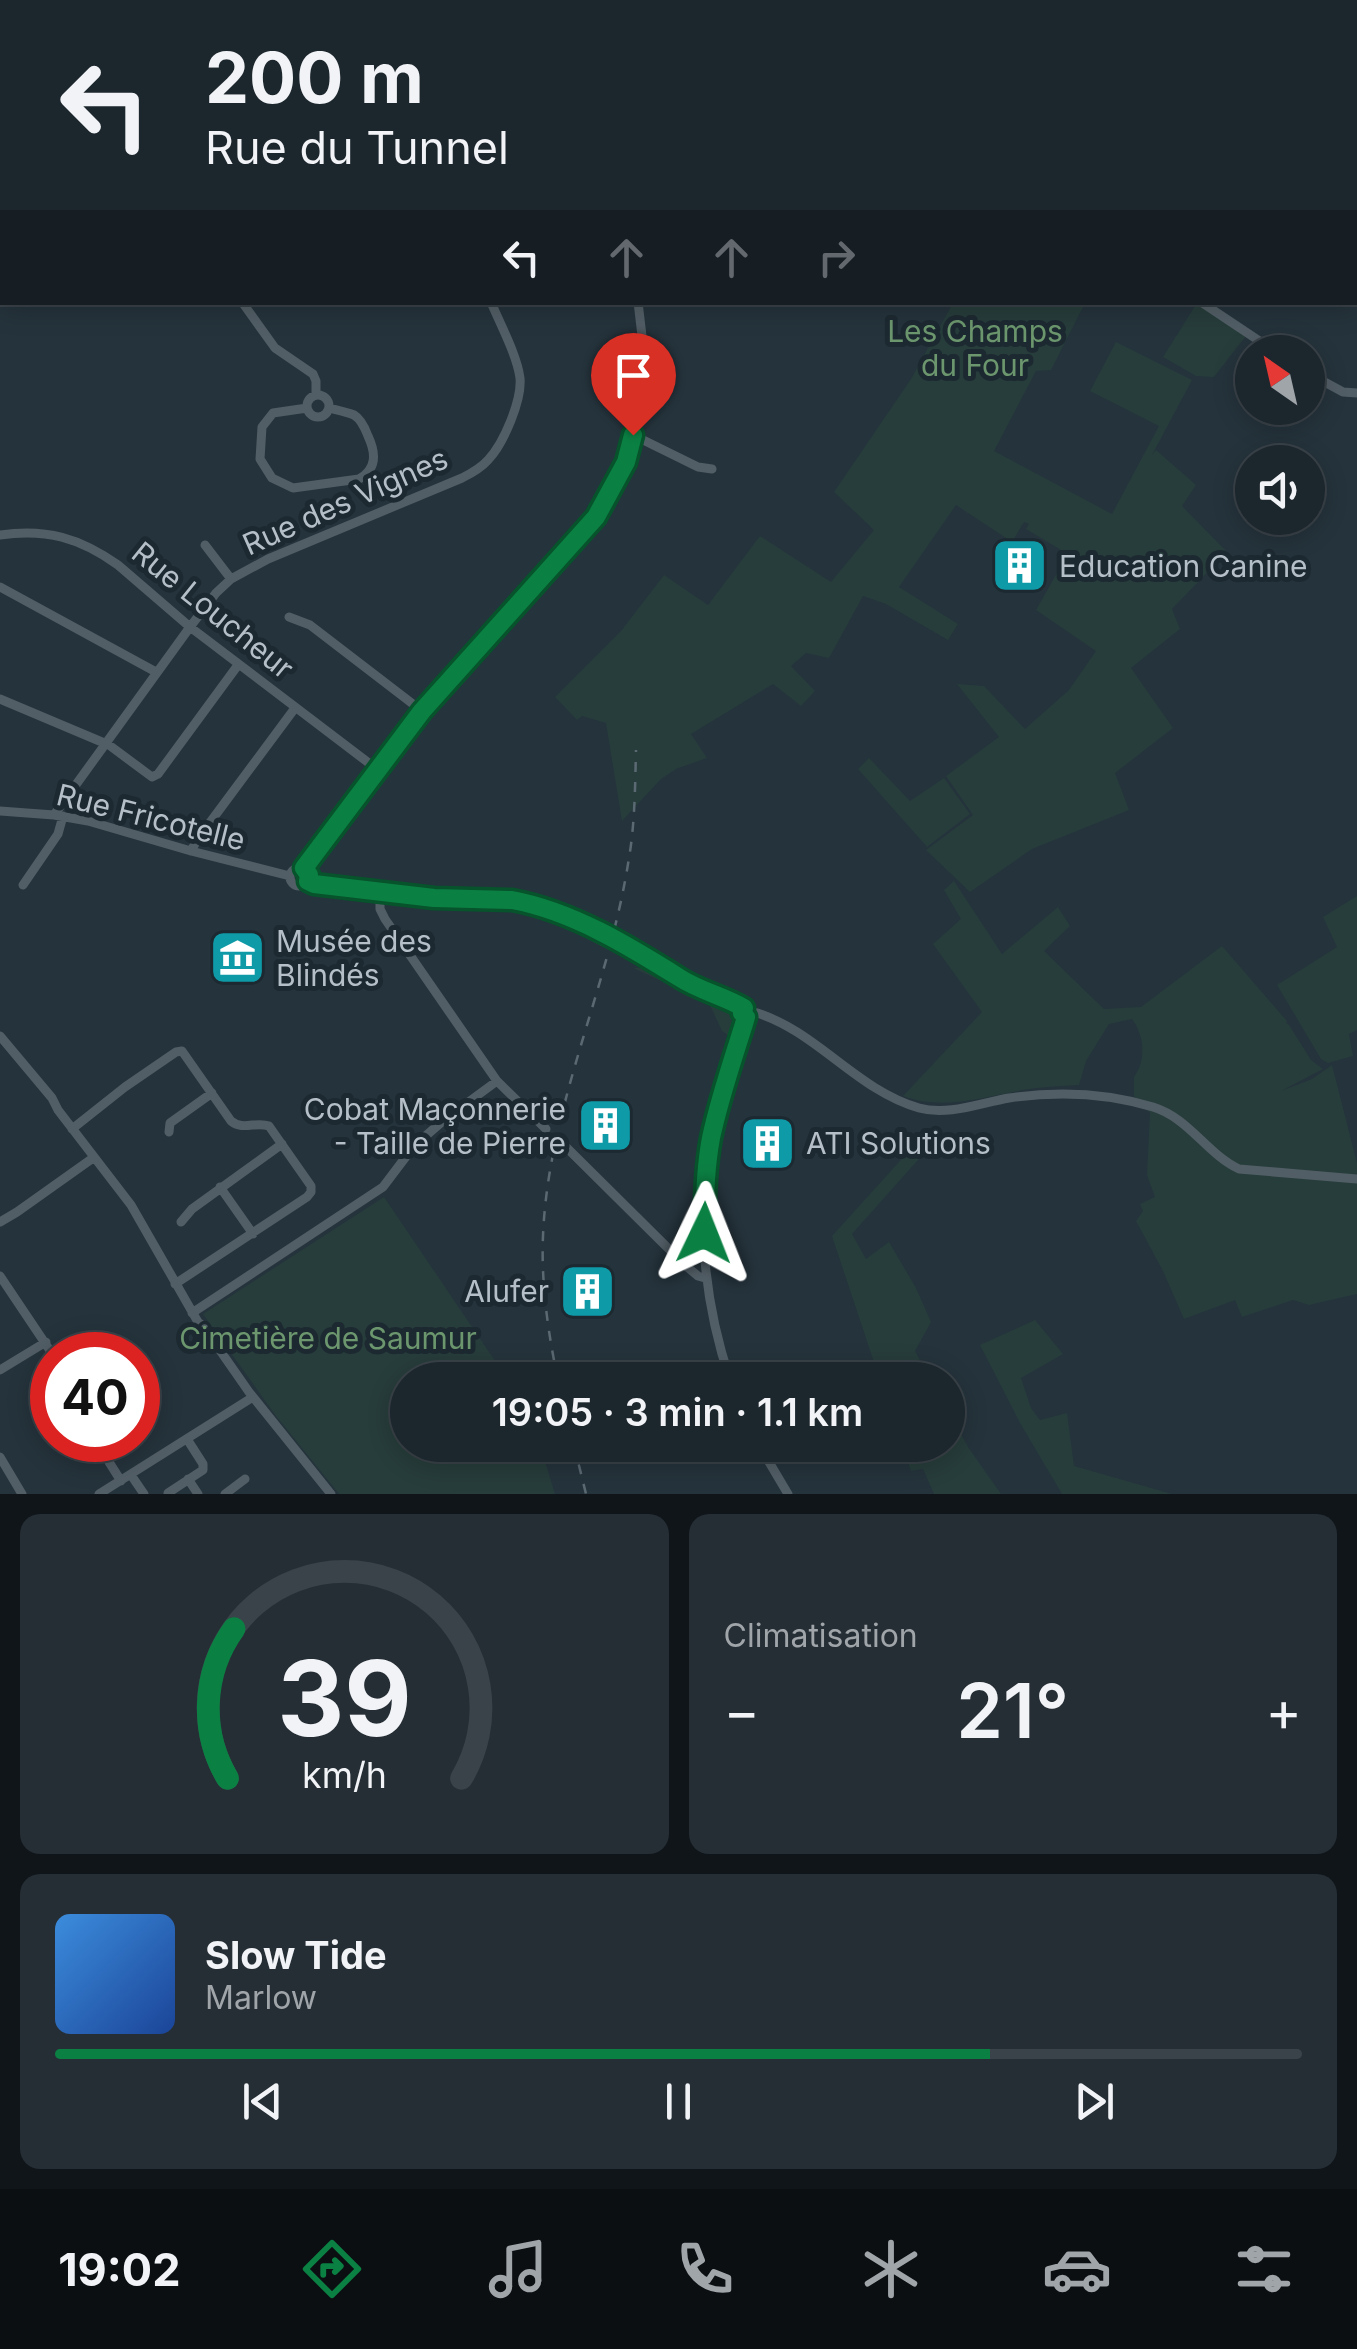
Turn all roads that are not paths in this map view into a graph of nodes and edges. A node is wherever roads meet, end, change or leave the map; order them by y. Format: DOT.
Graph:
graph roads {
  1 [pos="244,305"];
  2 [pos="492,305"];
  3 [pos="638,305"];
  4 [pos="1206,305"];
  5 [pos="1250,335"];
  6 [pos="1325,382"];
  7 [pos="1356,394"];
  8 [pos="316,396"];
  9 [pos="307,408"];
  10 [pos="329,408"];
  11 [pos="633,435"];
  12 [pos="712,469"];
  13 [pos="0,535"];
  14 [pos="206,545"];
  15 [pos="231,579"];
  16 [pos="0,586"];
  17 [pos="288,617"];
  18 [pos="190,627"];
  19 [pos="238,665"];
  20 [pos="156,672"];
  21 [pos="0,699"];
  22 [pos="295,708"];
  23 [pos="422,711"];
  24 [pos="104,743"];
  25 [pos="378,770"];
  26 [pos="0,811"];
  27 [pos="58,816"];
  28 [pos="191,851"];
  29 [pos="304,868"];
  30 [pos="290,876"];
  31 [pos="308,881"];
  32 [pos="23,885"];
  33 [pos="380,893"];
  34 [pos="748,1012"];
  35 [pos="0,1036"];
  36 [pos="497,1081"];
  37 [pos="212,1093"];
  38 [pos="546,1128"];
  39 [pos="72,1129"];
  40 [pos="168,1132"];
  41 [pos="282,1144"];
  42 [pos="567,1148"];
  43 [pos="93,1158"];
  44 [pos="1357,1179"];
  45 [pos="220,1187"];
  46 [pos="1,1219"];
  47 [pos="181,1222"];
  48 [pos="253,1234"];
  49 [pos="0,1276"];
  50 [pos="706,1278"];
  51 [pos="175,1284"];
  52 [pos="192,1313"];
  53 [pos="39,1332"];
  54 [pos="30,1352"];
  55 [pos="725,1362"];
  56 [pos="0,1370"];
  57 [pos="253,1396"];
  58 [pos="186,1439"];
  59 [pos="0,1457"];
  60 [pos="109,1462"];
  61 [pos="769,1462"];
  62 [pos="131,1475"];
  63 [pos="246,1479"];
  64 [pos="188,1480"];
  65 [pos="120,1482"];
  66 [pos="168,1492"];
  67 [pos="22,1494"];
  68 [pos="99,1494"];
  69 [pos="144,1494"];
  70 [pos="198,1494"];
  71 [pos="225,1494"];
  72 [pos="331,1494"];
  73 [pos="788,1494"];
  1 -- 8 [label="street"];
  2 -- 15 [label="street, Rue des Vignes"];
  3 -- 11 [label="street"];
  4 -- 5 [label="street"];
  6 -- 7 [label="street"];
  8 -- 9 [label="street"];
  8 -- 10 [label="street"];
  9 -- 10 [label="street"];
  9 -- 10 [label="street"];
  11 -- 12 [label="street"];
  11 -- 23 [label="street"];
  13 -- 18 [label="street, Rue Loucheur"];
  14 -- 15 [label="street"];
  15 -- 18 [label="street, Rue des Vignes"];
  16 -- 20 [label="street"];
  17 -- 23 [label="street"];
  18 -- 19 [label="street, Rue Loucheur"];
  18 -- 20 [label="street, Rue des Vignes"];
  19 -- 22 [label="street, Rue Loucheur"];
  19 -- 24 [label="street"];
  20 -- 24 [label="street, Rue des Vignes"];
  21 -- 24 [label="street"];
  22 -- 25 [label="street, Rue Loucheur"];
  22 -- 28 [label="street"];
  23 -- 25 [label="street"];
  24 -- 27 [label="street, Rue des Vignes"];
  25 -- 29 [label="street"];
  26 -- 27 [label="street, Rue Fricotelle"];
  27 -- 28 [label="street, Rue Fricotelle"];
  27 -- 32 [label="street, Rue des Vignes"];
  28 -- 30 [label="street, Rue Fricotelle"];
  29 -- 30 [label="street"];
  29 -- 31 [label="street"];
  30 -- 31 [label="street"];
  31 -- 33 [label="street"];
  33 -- 34 [label="street"];
  33 -- 36 [label="street"];
  34 -- 44 [label="street"];
  34 -- 50 [label="street"];
  35 -- 39 [label="street"];
  36 -- 38 [label="street"];
  36 -- 52 [label="street"];
  37 -- 39 [label="street"];
  37 -- 40 [label="street"];
  37 -- 41 [label="street"];
  39 -- 43 [label="street"];
  41 -- 45 [label="street"];
  41 -- 48 [label="street"];
  42 -- 50 [label="street"];
  43 -- 46 [label="street"];
  43 -- 51 [label="street"];
  45 -- 47 [label="street"];
  45 -- 48 [label="street"];
  48 -- 51 [label="street"];
  49 -- 53 [label="street"];
  50 -- 55 [label="street"];
  51 -- 52 [label="street"];
  52 -- 57 [label="street"];
  54 -- 56 [label="street"];
  57 -- 58 [label="street"];
  57 -- 72 [label="street"];
  58 -- 62 [label="street"];
  58 -- 64 [label="street"];
  59 -- 67 [label="street"];
  60 -- 65 [label="street"];
  61 -- 73 [label="street"];
  62 -- 65 [label="street"];
  62 -- 69 [label="street"];
  63 -- 71 [label="street"];
  64 -- 66 [label="street"];
  64 -- 70 [label="street"];
  65 -- 68 [label="street"];
}
